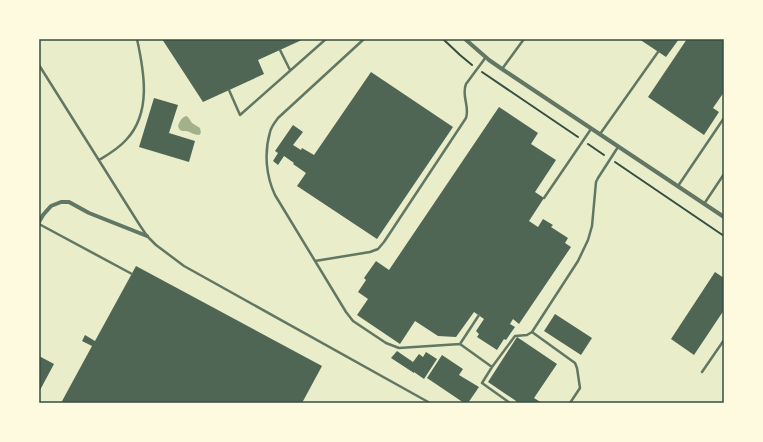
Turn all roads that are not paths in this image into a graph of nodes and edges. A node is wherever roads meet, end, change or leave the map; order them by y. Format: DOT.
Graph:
graph roads {
  1 [pos="138,39"];
  2 [pos="326,39"];
  3 [pos="364,39"];
  4 [pos="465,39"];
  5 [pos="524,39"];
  6 [pos="280,50"];
  7 [pos="658,52"];
  8 [pos="486,57"];
  9 [pos="39,65"];
  10 [pos="502,69"];
  11 [pos="290,70"];
  12 [pos="229,90"];
  13 [pos="724,118"];
  14 [pos="592,129"];
  15 [pos="600,134"];
  16 [pos="618,146"];
  17 [pos="99,160"];
  18 [pos="724,174"];
  19 [pos="678,186"];
  20 [pos="544,198"];
  21 [pos="704,204"];
  22 [pos="724,217"];
  23 [pos="39,223"];
  24 [pos="147,236"];
  25 [pos="315,262"];
  26 [pos="132,274"];
  27 [pos="479,315"];
  28 [pos="532,332"];
  29 [pos="724,340"];
  30 [pos="460,344"];
  31 [pos="492,367"];
  32 [pos="702,372"];
  33 [pos="430,403"];
  34 [pos="510,403"];
  35 [pos="570,403"];
  1 -- 17 [label="lane"];
  2 -- 11 [label="lane"];
  3 -- 25 [label="lane"];
  4 -- 8 [label="street"];
  5 -- 10 [label="lane"];
  6 -- 11 [label="lane"];
  7 -- 15 [label="lane"];
  8 -- 10 [label="street"];
  8 -- 25 [label="lane"];
  9 -- 17 [label="lane"];
  10 -- 14 [label="street"];
  11 -- 12 [label="lane"];
  13 -- 19 [label="lane"];
  14 -- 15 [label="street"];
  14 -- 20 [label="lane"];
  15 -- 16 [label="street"];
  16 -- 19 [label="street"];
  16 -- 28 [label="lane"];
  17 -- 24 [label="lane"];
  18 -- 21 [label="lane"];
  19 -- 21 [label="street"];
  21 -- 22 [label="street"];
  23 -- 24 [label="street"];
  23 -- 26 [label="lane"];
  24 -- 33 [label="lane"];
  25 -- 30 [label="lane"];
  27 -- 30 [label="lane"];
  28 -- 31 [label="lane"];
  28 -- 35 [label="lane"];
  29 -- 32 [label="lane"];
  30 -- 31 [label="lane"];
  31 -- 34 [label="lane"];
}
